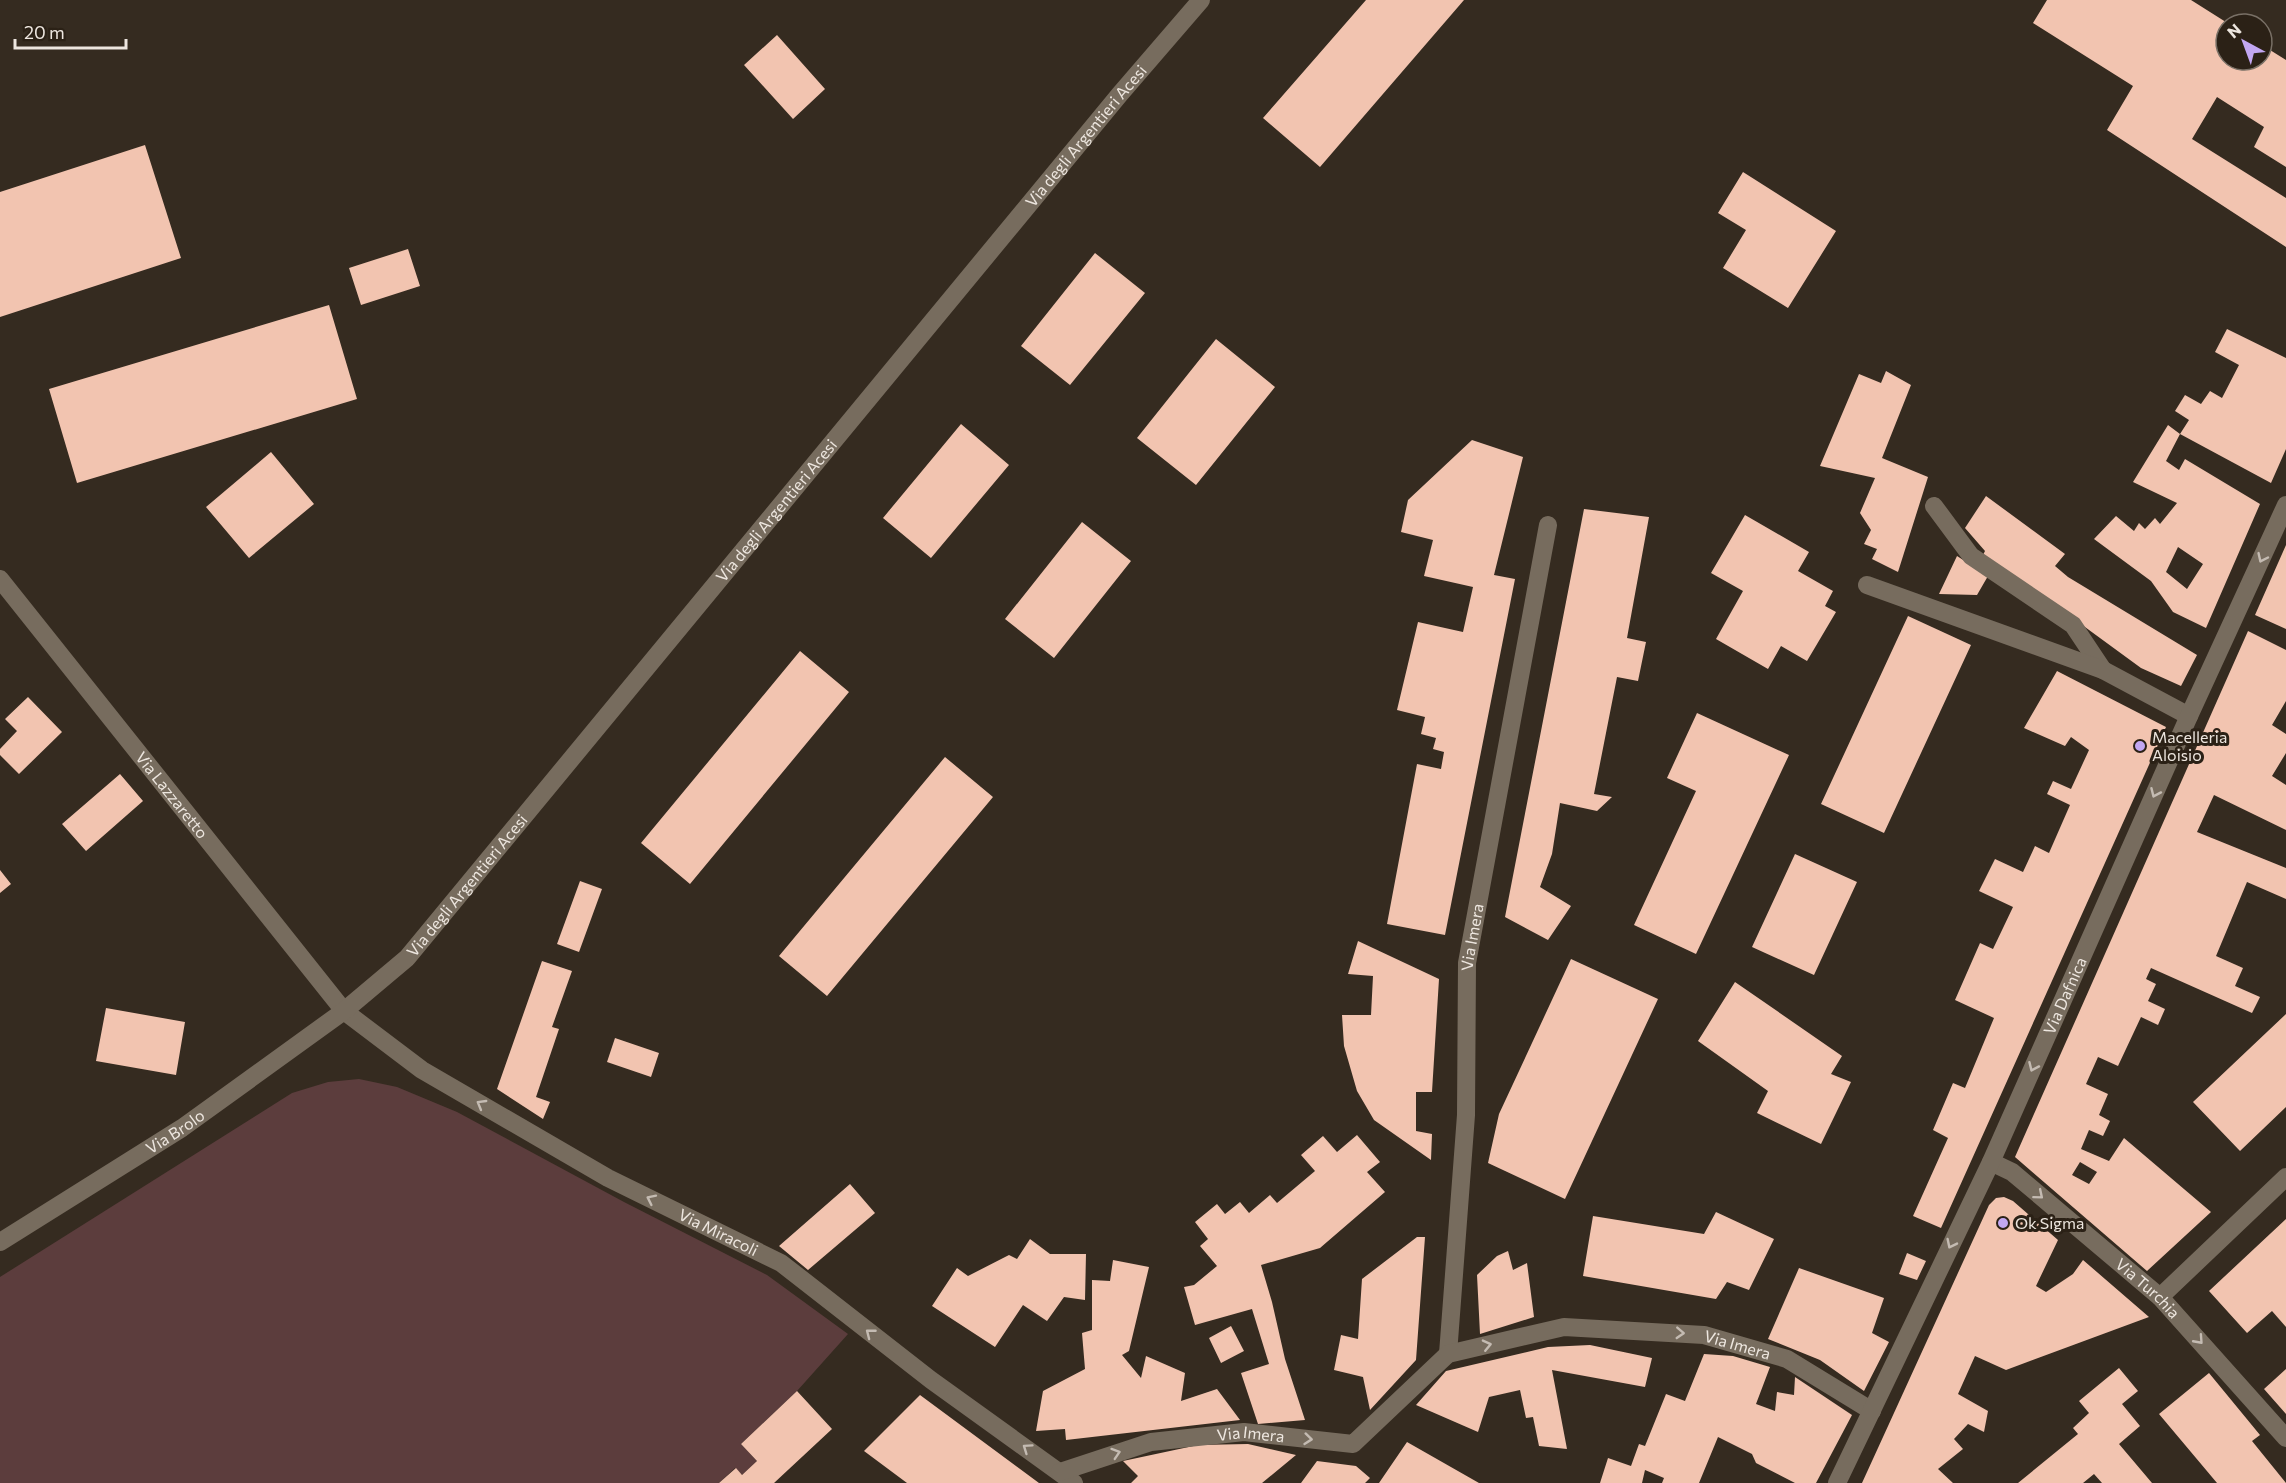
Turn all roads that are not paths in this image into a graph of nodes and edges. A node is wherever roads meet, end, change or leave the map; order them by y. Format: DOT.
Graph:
graph roads {
  1 [pos="1201,0"];
  2 [pos="2286,505"];
  3 [pos="1934,506"];
  4 [pos="1548,525"];
  5 [pos="0,579"];
  6 [pos="1867,585"];
  7 [pos="2103,670"];
  8 [pos="2189,716"];
  9 [pos="344,1011"];
  10 [pos="1991,1162"];
  11 [pos="2286,1178"];
  12 [pos="0,1242"];
  13 [pos="2160,1297"];
  14 [pos="1448,1354"];
  15 [pos="1872,1411"];
  16 [pos="2286,1438"];
  17 [pos="1067,1477"];
  18 [pos="1837,1483"];
  1 -- 9 [label="street, Via degli Argentieri Acesi"];
  2 -- 8 [label="street, Via Dafnica, one-way"];
  3 -- 7 [label="street"];
  4 -- 14 [label="street, Via Imera"];
  5 -- 9 [label="street, Via Lazzaretto"];
  6 -- 7 [label="street"];
  7 -- 8 [label="street"];
  8 -- 10 [label="street, Via Dafnica, one-way"];
  9 -- 12 [label="street, Via Brolo"];
  17 -- 9 [label="street, Via Miracoli, one-way"];
  10 -- 13 [label="street, Via Turchia, one-way"];
  10 -- 15 [label="street, Via Dafnica, one-way"];
  11 -- 13 [label="street"];
  13 -- 16 [label="street, Via Turchia, one-way"];
  14 -- 15 [label="street, Via Imera, one-way"];
  17 -- 14 [label="street, Via Imera, one-way"];
  15 -- 18 [label="street, Via Dafnica"];
}
